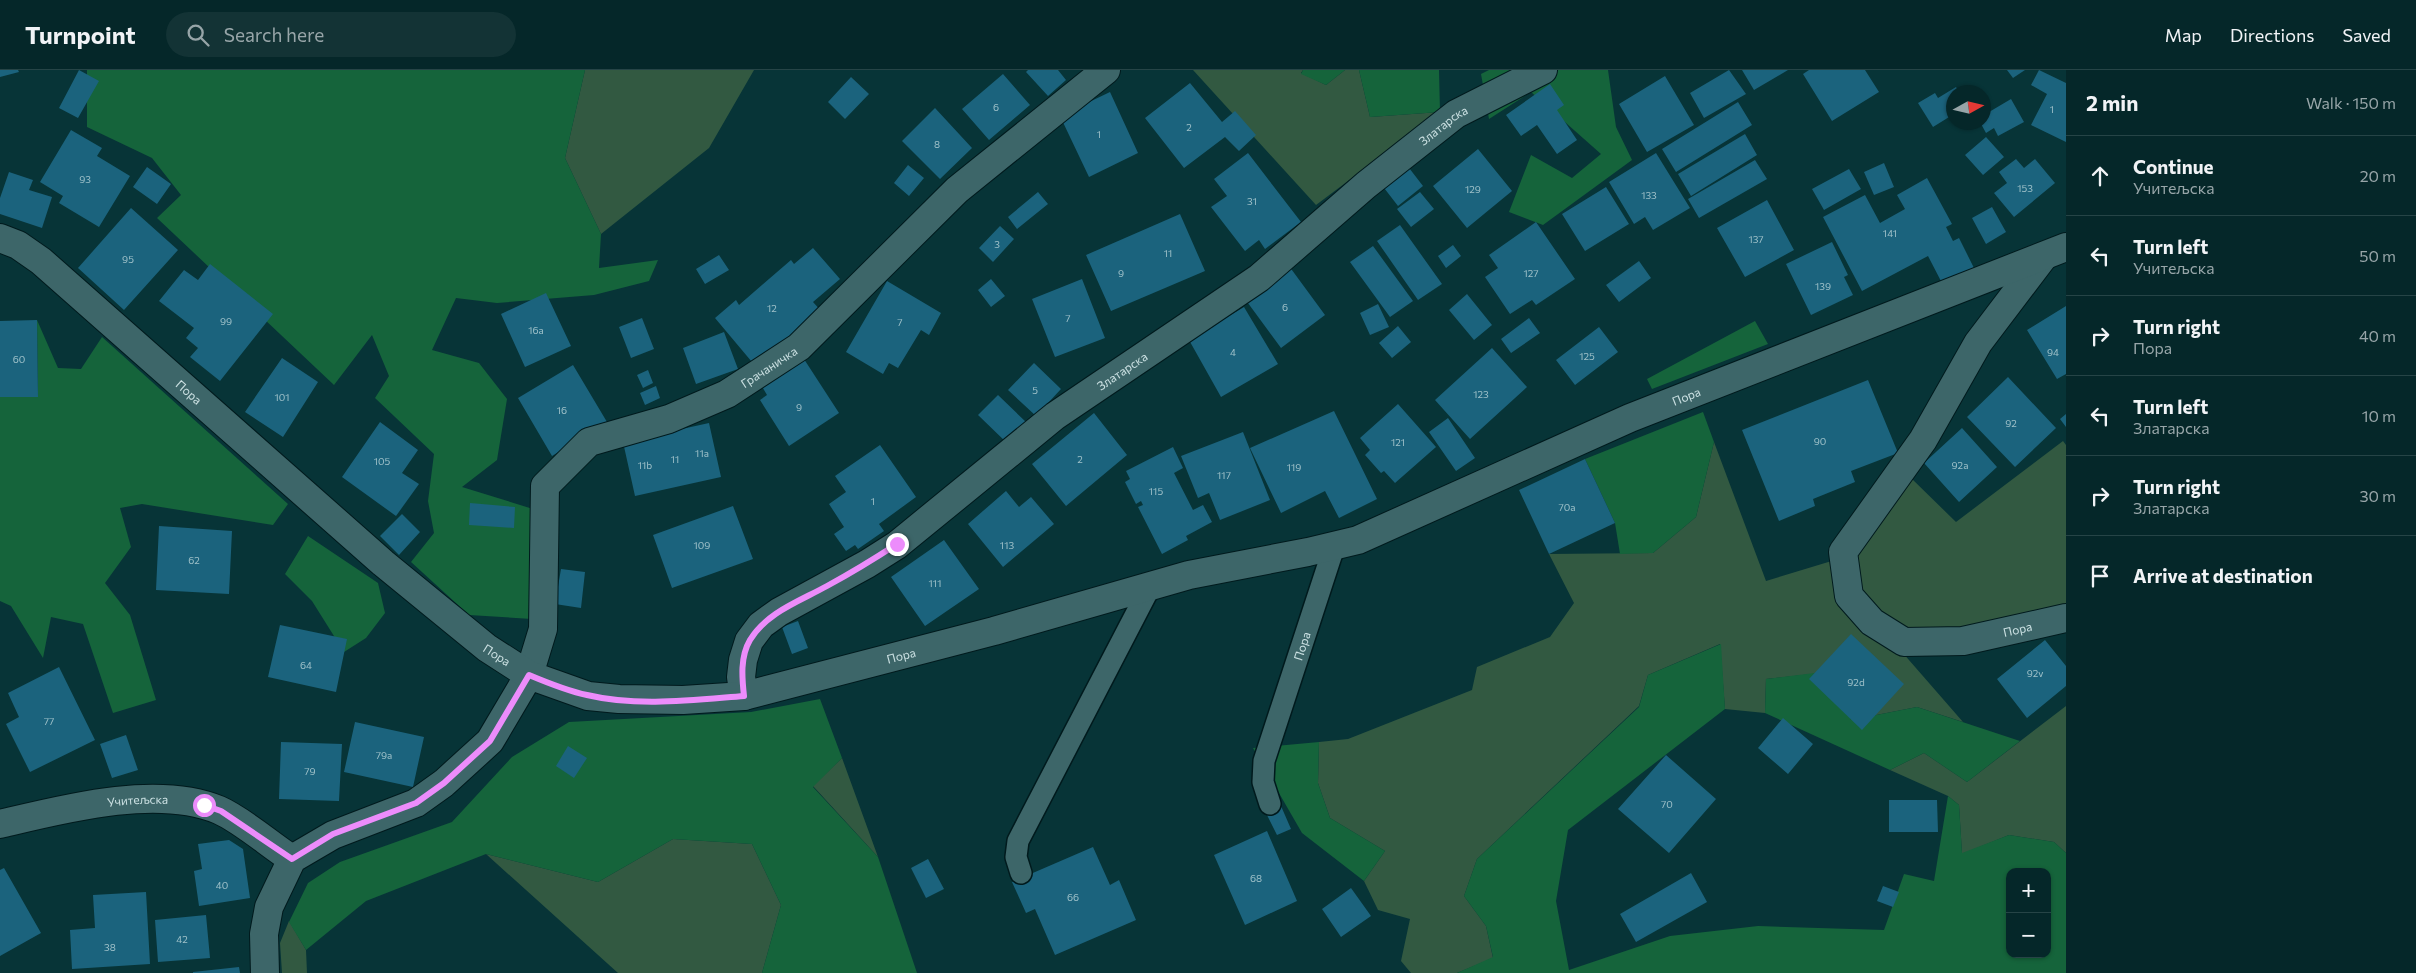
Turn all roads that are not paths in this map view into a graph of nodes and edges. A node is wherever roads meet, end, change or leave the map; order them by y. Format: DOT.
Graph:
graph roads {
  1 [pos="1106,70"];
  2 [pos="1543,70"];
  3 [pos="0,238"];
  4 [pos="2055,252"];
  5 [pos="1334,547"];
  6 [pos="1151,585"];
  7 [pos="2066,618"];
  8 [pos="529,675"];
  9 [pos="744,696"];
  10 [pos="1270,804"];
  11 [pos="0,824"];
  12 [pos="292,859"];
  13 [pos="1021,873"];
  14 [pos="265,973"];
  1 -- 8 [label="street, Грачаничка"];
  2 -- 9 [label="street, Златарска"];
  3 -- 8 [label="street, Пора"];
  4 -- 5 [label="street, Пора"];
  4 -- 7 [label="street, Пора"];
  5 -- 6 [label="street, Пора"];
  5 -- 10 [label="lane, Пора"];
  6 -- 9 [label="street, Пора"];
  6 -- 13 [label="lane"];
  8 -- 9 [label="street, Пора"];
  8 -- 12 [label="street"];
  11 -- 12 [label="street, Учитељска"];
  12 -- 14 [label="street"];
}
